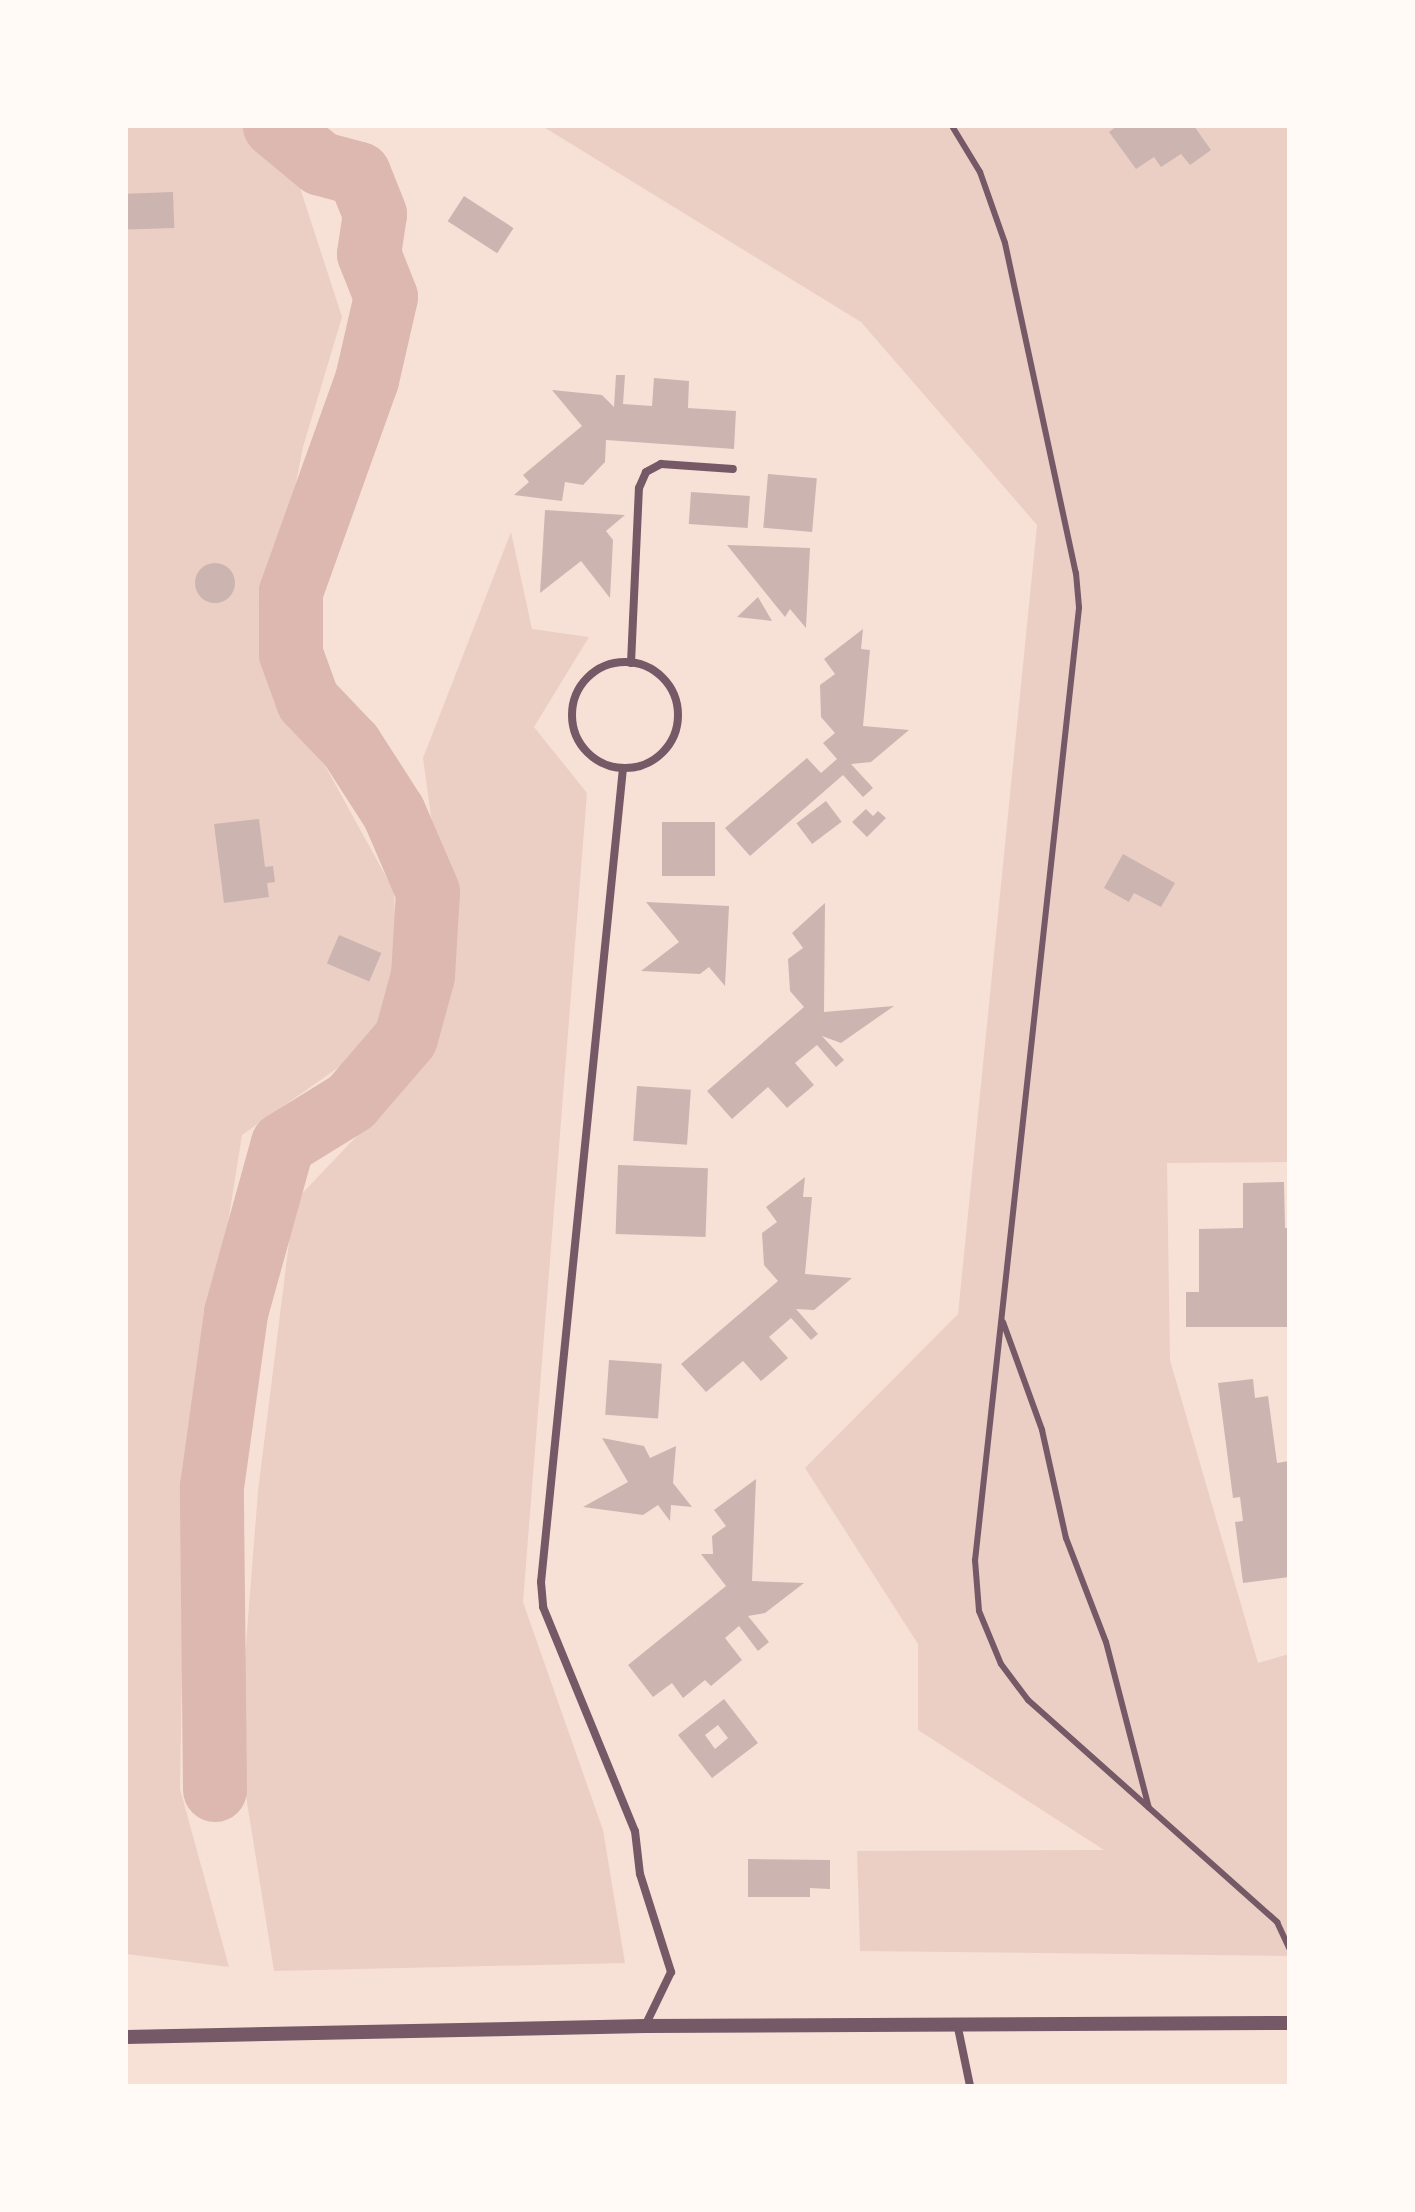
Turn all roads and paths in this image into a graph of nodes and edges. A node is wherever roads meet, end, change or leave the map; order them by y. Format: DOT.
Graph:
graph roads {
  1 [pos="952,126"];
  2 [pos="733,469"];
  3 [pos="631,663"];
  4 [pos="623,768"];
  5 [pos="1002,1318"];
  6 [pos="1149,1808"];
  7 [pos="1289,1948"];
  8 [pos="957,2022"];
  9 [pos="1289,2023"];
  10 [pos="645,2026"];
  11 [pos="126,2037"];
  12 [pos="970,2086"];
  1 -- 5 [label="lane"];
  2 -- 3 [label="street"];
  3 -- 4 [label="street"];
  3 -- 4 [label="street"];
  4 -- 10 [label="street"];
  5 -- 6 [label="lane"];
  5 -- 6 [label="lane"];
  6 -- 7 [label="lane"];
  8 -- 9 [label="street"];
  8 -- 10 [label="street"];
  8 -- 12 [label="street"];
  10 -- 11 [label="street"];
}
